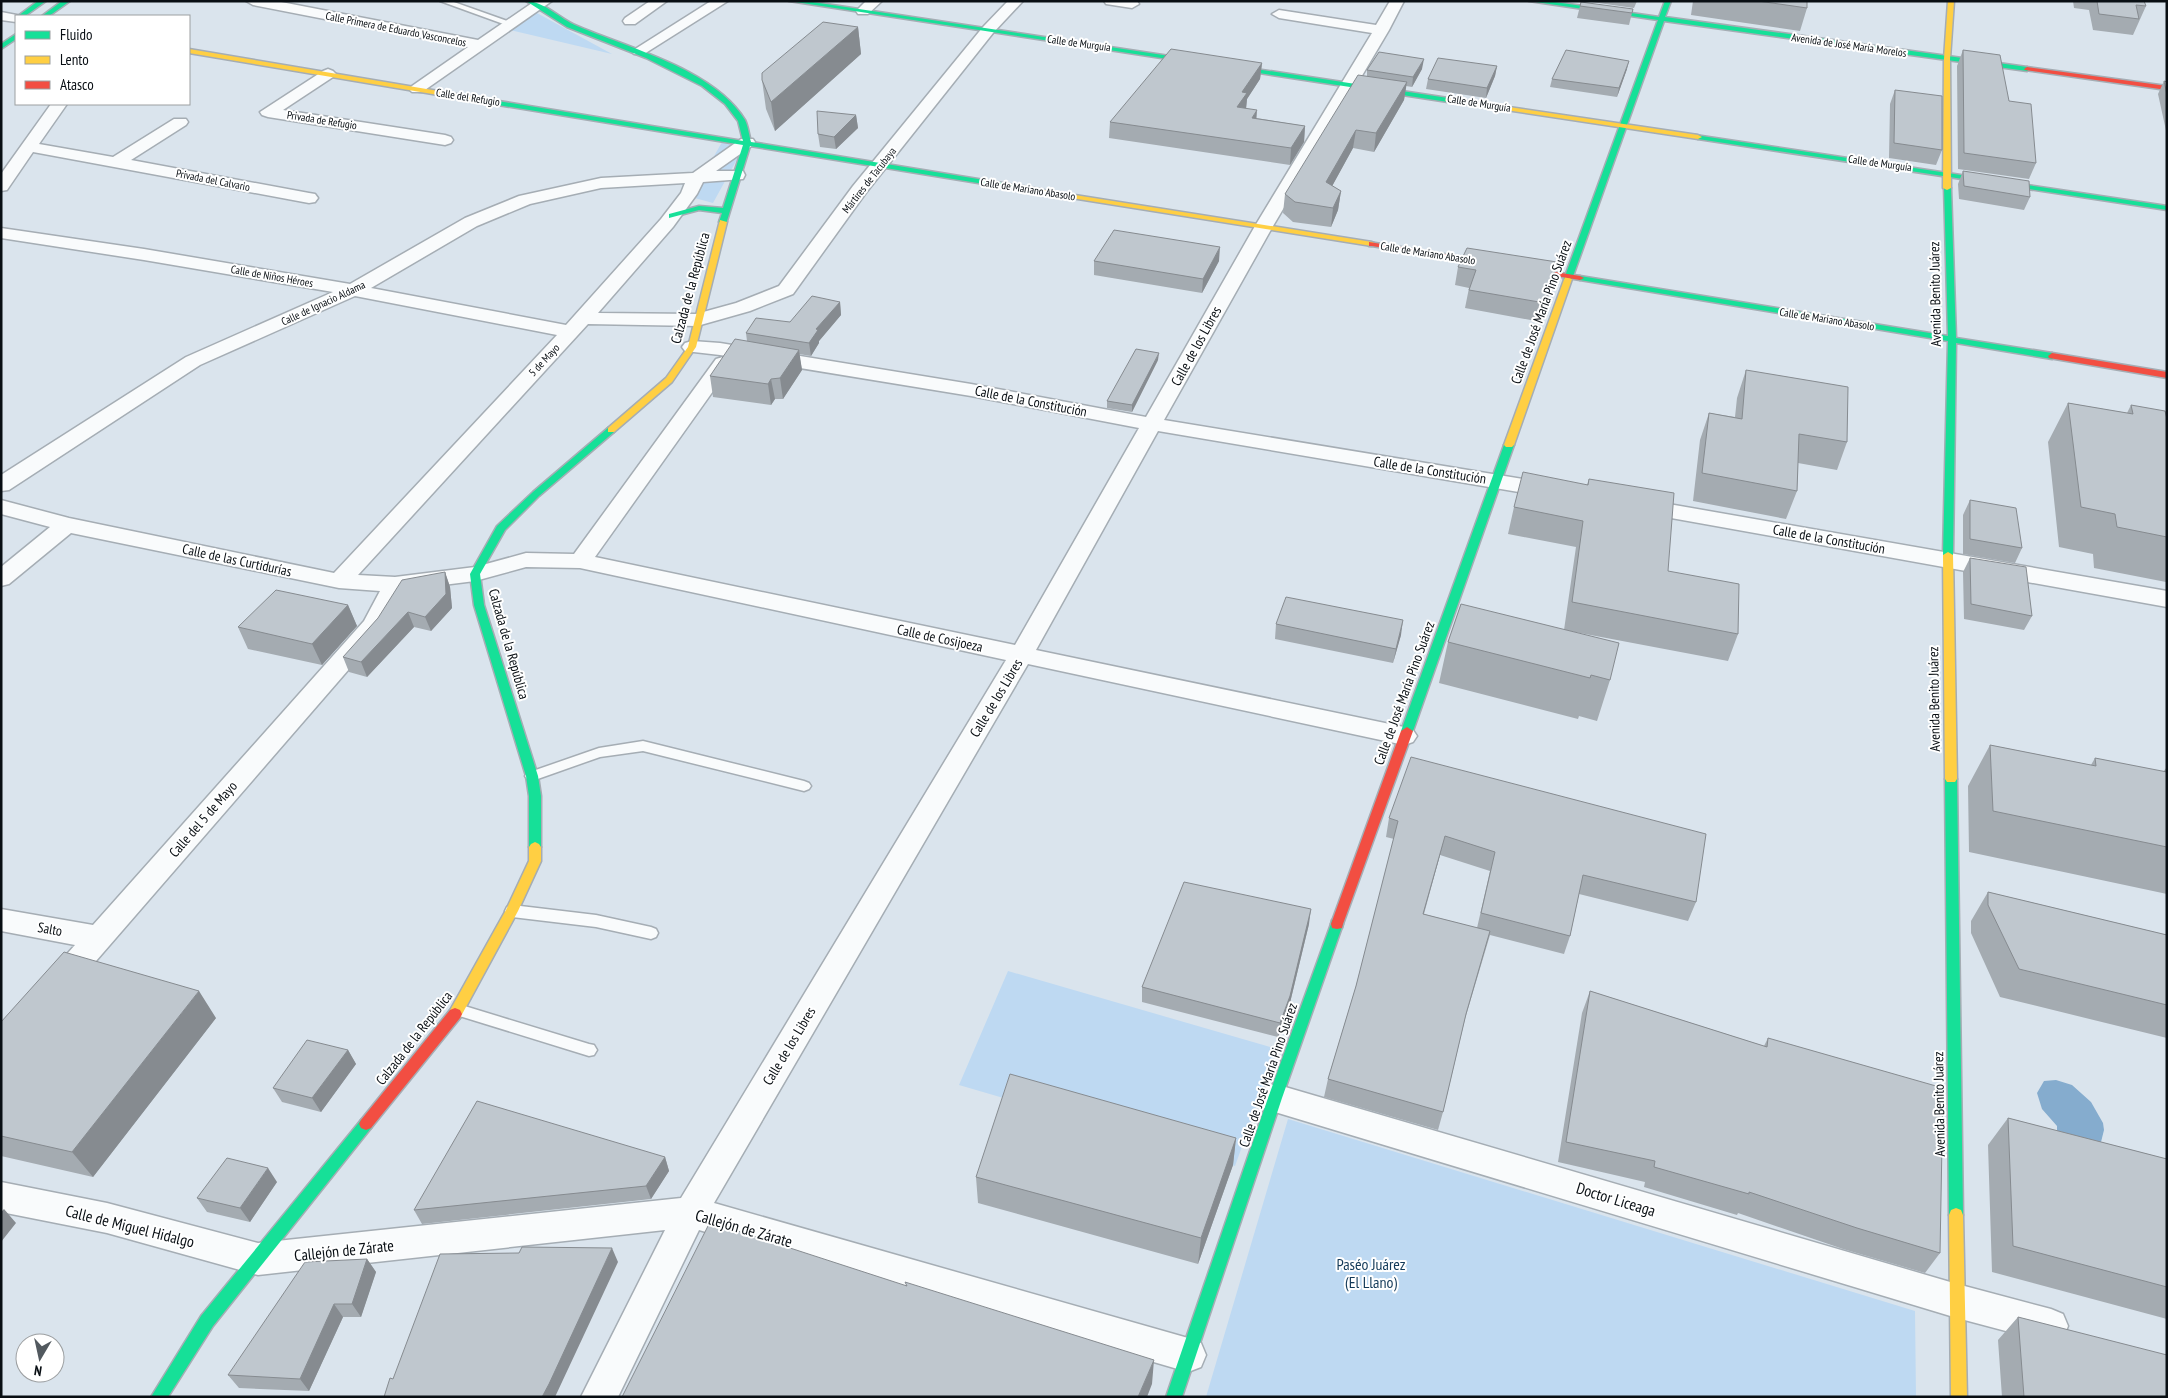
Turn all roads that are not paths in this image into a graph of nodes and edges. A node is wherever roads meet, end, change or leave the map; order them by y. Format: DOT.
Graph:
graph roads {
  1 [pos="43,1"];
  2 [pos="67,1"];
  3 [pos="253,1"];
  4 [pos="444,1"];
  5 [pos="660,1"];
  6 [pos="721,1"];
  7 [pos="792,1"];
  8 [pos="875,1"];
  9 [pos="1016,1"];
  10 [pos="1110,1"];
  11 [pos="1397,1"];
  12 [pos="1532,1"];
  13 [pos="1668,1"];
  14 [pos="1951,1"];
  15 [pos="537,3"];
  16 [pos="1132,4"];
  17 [pos="863,11"];
  18 [pos="1279,14"];
  19 [pos="22,15"];
  20 [pos="46,15"];
  21 [pos="15,19"];
  22 [pos="1661,19"];
  23 [pos="630,21"];
  24 [pos="2,22"];
  25 [pos="512,24"];
  26 [pos="988,30"];
  27 [pos="1382,30"];
  28 [pos="15,37"];
  29 [pos="480,45"];
  30 [pos="1,47"];
  31 [pos="190,51"];
  32 [pos="639,51"];
  33 [pos="1947,59"];
  34 [pos="328,74"];
  35 [pos="1350,84"];
  36 [pos="2167,88"];
  37 [pos="416,89"];
  38 [pos="57,105"];
  39 [pos="180,122"];
  40 [pos="1622,125"];
  41 [pos="445,140"];
  42 [pos="747,142"];
  43 [pos="30,147"];
  44 [pos="117,162"];
  45 [pos="879,166"];
  46 [pos="1947,173"];
  47 [pos="737,175"];
  48 [pos="696,178"];
  49 [pos="1,186"];
  50 [pos="309,198"];
  51 [pos="2167,208"];
  52 [pos="726,211"];
  53 [pos="672,216"];
  54 [pos="1264,226"];
  55 [pos="1,233"];
  56 [pos="1570,276"];
  57 [pos="354,290"];
  58 [pos="697,320"];
  59 [pos="576,325"];
  60 [pos="1952,340"];
  61 [pos="692,347"];
  62 [pos="723,363"];
  63 [pos="2167,374"];
  64 [pos="1152,424"];
  65 [pos="1496,480"];
  66 [pos="1,484"];
  67 [pos="1574,494"];
  68 [pos="1624,503"];
  69 [pos="1,507"];
  70 [pos="67,525"];
  71 [pos="1948,560"];
  72 [pos="580,561"];
  73 [pos="475,574"];
  74 [pos="1,580"];
  75 [pos="339,581"];
  76 [pos="395,584"];
  77 [pos="2167,599"];
  78 [pos="1021,655"];
  79 [pos="1404,736"];
  80 [pos="532,776"];
  81 [pos="804,786"];
  82 [pos="512,911"];
  83 [pos="1,920"];
  84 [pos="650,933"];
  85 [pos="99,938"];
  86 [pos="47,996"];
  87 [pos="458,1010"];
  88 [pos="589,1050"];
  89 [pos="1275,1098"];
  90 [pos="1,1197"];
  91 [pos="691,1212"];
  92 [pos="258,1259"];
  93 [pos="1956,1301"];
  94 [pos="2081,1334"];
  95 [pos="1188,1354"];
  96 [pos="159,1397"];
  97 [pos="599,1397"];
  98 [pos="1174,1397"];
  99 [pos="1960,1397"];
  1 -- 19 [label="main road"];
  2 -- 20 [label="main road"];
  3 -- 29 [label="street, Calle Primera de Eduardo Vasconcelos"];
  4 -- 25 [label="lane"];
  5 -- 23 [label="street"];
  6 -- 32 [label="street"];
  7 -- 17 [label="main road, Calle de Murguía"];
  8 -- 17 [label="street"];
  9 -- 26 [label="street, Mártires de Tacubaya"];
  10 -- 16 [label="street"];
  11 -- 27 [label="street, Calle de los Libres"];
  12 -- 22 [label="main road, Avenida de José María Morelos"];
  13 -- 22 [label="main road, Calle de José María Pino Suárez"];
  14 -- 33 [label="main road, Avenida Benito Juárez"];
  15 -- 25 [label="street"];
  15 -- 32 [label="main road"];
  17 -- 26 [label="main road, Calle de Murguía"];
  18 -- 27 [label="street"];
  21 -- 24 [label="street"];
  22 -- 33 [label="main road, Avenida de José María Morelos"];
  22 -- 40 [label="main road, Calle de José María Pino Suárez"];
  25 -- 29 [label="street"];
  26 -- 35 [label="main road, Calle de Murguía"];
  26 -- 45 [label="street, Mártires de Tacubaya"];
  27 -- 35 [label="street, Calle de los Libres"];
  28 -- 30 [label="main road"];
  29 -- 37 [label="street"];
  31 -- 34 [label="main road, Calle del Refugio"];
  32 -- 42 [label="main road"];
  33 -- 36 [label="main road, Avenida de José María Morelos"];
  33 -- 46 [label="main road, Avenida Benito Juárez"];
  34 -- 37 [label="main road, Calle del Refugio"];
  34 -- 41 [label="street, Privada de Refugio"];
  35 -- 40 [label="main road, Calle de Murguía"];
  35 -- 54 [label="street, Calle de los Libres"];
  37 -- 42 [label="main road, Calle del Refugio"];
  38 -- 43 [label="street"];
  39 -- 44 [label="street"];
  40 -- 46 [label="main road, Calle de Murguía"];
  40 -- 56 [label="main road, Calle de José María Pino Suárez"];
  42 -- 45 [label="main road, Calle de Mariano Abasolo"];
  42 -- 47 [label="main road, Calzada de la República"];
  42 -- 48 [label="street, 5 de Mayo"];
  43 -- 44 [label="street, Privada del Calvario"];
  43 -- 49 [label="street"];
  44 -- 50 [label="street, Privada del Calvario"];
  45 -- 54 [label="main road, Calle de Mariano Abasolo"];
  45 -- 58 [label="street, Mártires de Tacubaya"];
  46 -- 51 [label="main road, Calle de Murguía"];
  46 -- 60 [label="main road, Avenida Benito Juárez"];
  47 -- 48 [label="street, Calle de Ignacio Aldama"];
  47 -- 52 [label="main road, Calzada de la República"];
  48 -- 53 [label="street, 5 de Mayo"];
  48 -- 57 [label="street, Calle de Ignacio Aldama"];
  52 -- 53 [label="main road"];
  52 -- 58 [label="main road, Calzada de la República"];
  53 -- 59 [label="street, 5 de Mayo"];
  54 -- 56 [label="main road, Calle de Mariano Abasolo"];
  54 -- 64 [label="street, Calle de los Libres"];
  55 -- 57 [label="street, Calle de Niños Héroes"];
  56 -- 60 [label="main road, Calle de Mariano Abasolo"];
  56 -- 65 [label="main road, Calle de José María Pino Suárez"];
  57 -- 59 [label="street, Calle de Niños Héroes"];
  57 -- 66 [label="street, Calle de Ignacio Aldama"];
  58 -- 59 [label="street, Calle de Niños Héroes"];
  58 -- 61 [label="main road, Calzada de la República"];
  59 -- 75 [label="street, 5 de Mayo"];
  60 -- 63 [label="main road, Calle de Mariano Abasolo"];
  60 -- 71 [label="main road, Avenida Benito Juárez"];
  61 -- 64 [label="street, Calle de la Constitución"];
  61 -- 73 [label="main road, Calzada de la República"];
  62 -- 72 [label="street"];
  64 -- 65 [label="street, Calle de la Constitución"];
  64 -- 78 [label="street, Calle de los Libres"];
  65 -- 67 [label="street, Calle de la Constitución"];
  65 -- 79 [label="main road, Calle de José María Pino Suárez"];
  68 -- 71 [label="street, Calle de la Constitución"];
  69 -- 70 [label="street, Calle de las Curtidurías"];
  70 -- 74 [label="street"];
  70 -- 75 [label="street, Calle de las Curtidurías"];
  71 -- 77 [label="street, Calle de la Constitución"];
  71 -- 93 [label="main road, Avenida Benito Juárez"];
  72 -- 73 [label="street, Calle de Cosijoeza"];
  72 -- 78 [label="street, Calle de Cosijoeza"];
  73 -- 76 [label="street, Calle de las Curtidurías"];
  73 -- 80 [label="main road, Calzada de la República"];
  75 -- 76 [label="street, Calle de las Curtidurías"];
  76 -- 85 [label="street, Calle del 5 de Mayo"];
  78 -- 79 [label="street, Calle de Cosijoeza"];
  78 -- 91 [label="street, Calle de los Libres"];
  79 -- 89 [label="main road, Calle de José María Pino Suárez"];
  80 -- 81 [label="lane"];
  80 -- 82 [label="main road, Calzada de la República"];
  82 -- 84 [label="lane"];
  82 -- 87 [label="main road, Calzada de la República"];
  83 -- 85 [label="street, Salto"];
  85 -- 86 [label="street, Calle del 5 de Mayo"];
  87 -- 88 [label="lane"];
  87 -- 92 [label="main road, Calzada de la República"];
  89 -- 93 [label="street, Doctor Liceaga"];
  89 -- 95 [label="main road, Calle de José María Pino Suárez"];
  90 -- 92 [label="street, Calle de Miguel Hidalgo"];
  91 -- 92 [label="street, Callejón de Zárate"];
  91 -- 95 [label="street, Callejón de Zárate"];
  91 -- 97 [label="street, Calle de los Libres"];
  92 -- 96 [label="main road, Calzada de la República"];
  93 -- 94 [label="street, Doctor Liceaga"];
  93 -- 99 [label="main road, Avenida Benito Juárez"];
  95 -- 98 [label="main road, Calle de José María Pino Suárez"];
}
